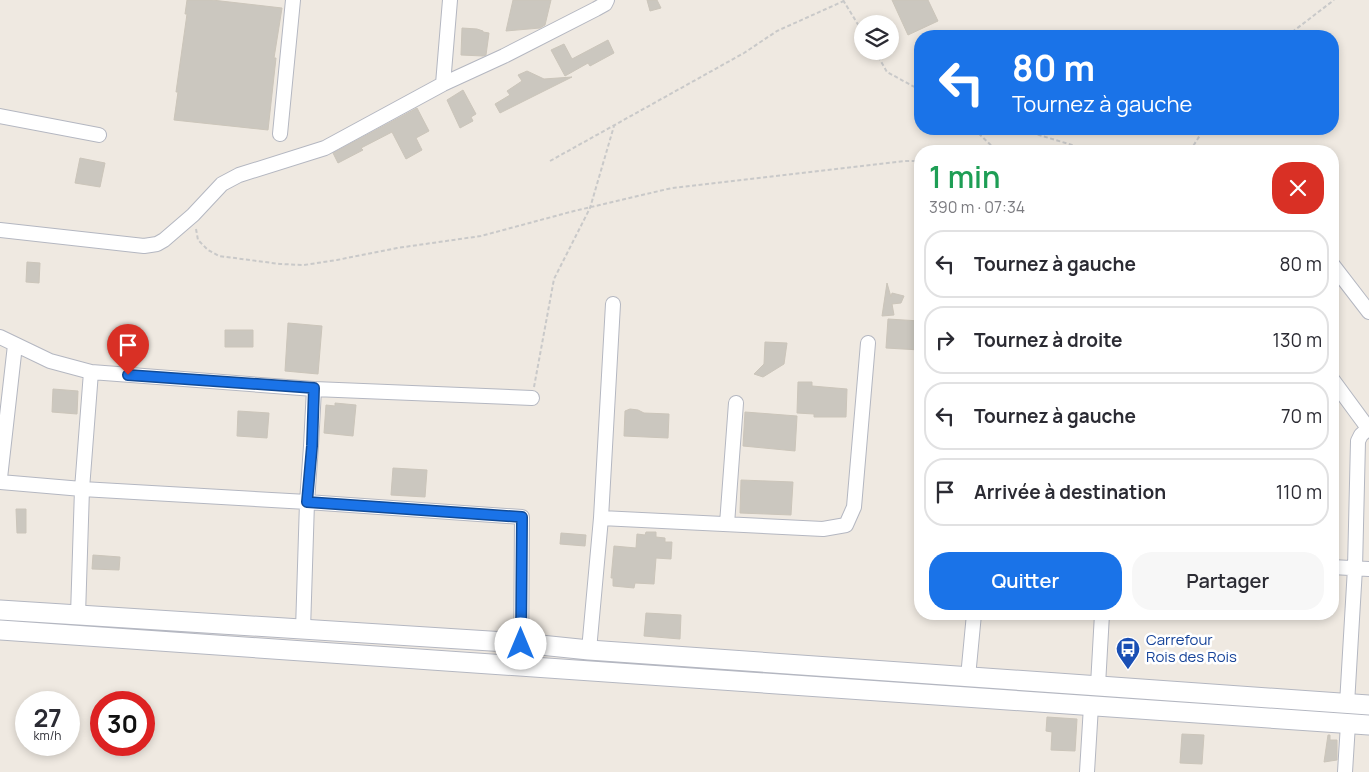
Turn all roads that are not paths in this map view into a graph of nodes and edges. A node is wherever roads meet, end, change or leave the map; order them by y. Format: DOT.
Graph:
graph roads {
  1 [pos="293,0"];
  2 [pos="450,0"];
  3 [pos="607,0"];
  4 [pos="443,84"];
  5 [pos="0,116"];
  6 [pos="280,134"];
  7 [pos="99,135"];
  8 [pos="0,230"];
  9 [pos="1339,273"];
  10 [pos="613,304"];
  11 [pos="1369,312"];
  12 [pos="0,337"];
  13 [pos="868,343"];
  14 [pos="15,345"];
  15 [pos="91,372"];
  16 [pos="5,382"];
  17 [pos="314,388"];
  18 [pos="1339,388"];
  19 [pos="532,398"];
  20 [pos="736,403"];
  21 [pos="1369,428"];
  22 [pos="0,478"];
  23 [pos="0,482"];
  24 [pos="82,489"];
  25 [pos="307,502"];
  26 [pos="602,518"];
  27 [pos="727,524"];
  28 [pos="1339,567"];
  29 [pos="1354,568"];
  30 [pos="1369,569"];
  31 [pos="0,610"];
  32 [pos="78,615"];
  33 [pos="973,620"];
  34 [pos="1102,620"];
  35 [pos="0,630"];
  36 [pos="303,630"];
  37 [pos="521,644"];
  38 [pos="589,650"];
  39 [pos="521,666"];
  40 [pos="968,677"];
  41 [pos="1098,685"];
  42 [pos="1347,704"];
  43 [pos="1369,705"];
  44 [pos="1090,706"];
  45 [pos="1348,724"];
  46 [pos="1369,726"];
  47 [pos="1087,772"];
  48 [pos="1345,772"];
  1 -- 6 [label="street"];
  2 -- 4 [label="street"];
  3 -- 4 [label="street"];
  4 -- 8 [label="street"];
  5 -- 7 [label="street"];
  9 -- 11 [label="street"];
  10 -- 26 [label="street"];
  12 -- 14 [label="street"];
  13 -- 27 [label="street"];
  14 -- 15 [label="street"];
  14 -- 16 [label="street"];
  15 -- 17 [label="street"];
  15 -- 24 [label="street"];
  16 -- 22 [label="street"];
  17 -- 19 [label="street"];
  17 -- 25 [label="street"];
  18 -- 21 [label="street"];
  20 -- 27 [label="street"];
  21 -- 29 [label="street"];
  23 -- 24 [label="street"];
  24 -- 25 [label="street"];
  24 -- 32 [label="street"];
  25 -- 36 [label="street"];
  25 -- 37 [label="street"];
  26 -- 27 [label="street"];
  26 -- 38 [label="street"];
  28 -- 29 [label="street"];
  29 -- 30 [label="street"];
  29 -- 42 [label="street"];
  31 -- 32 [label="main road"];
  32 -- 36 [label="main road"];
  33 -- 40 [label="street"];
  34 -- 41 [label="street"];
  35 -- 39 [label="main road"];
  36 -- 37 [label="main road"];
  37 -- 38 [label="main road"];
  37 -- 39 [label="street"];
  38 -- 40 [label="main road"];
  39 -- 44 [label="main road"];
  40 -- 41 [label="main road"];
  41 -- 42 [label="main road"];
  42 -- 43 [label="main road"];
  44 -- 45 [label="main road"];
  44 -- 47 [label="street"];
  45 -- 46 [label="main road"];
  45 -- 48 [label="street"];
}
